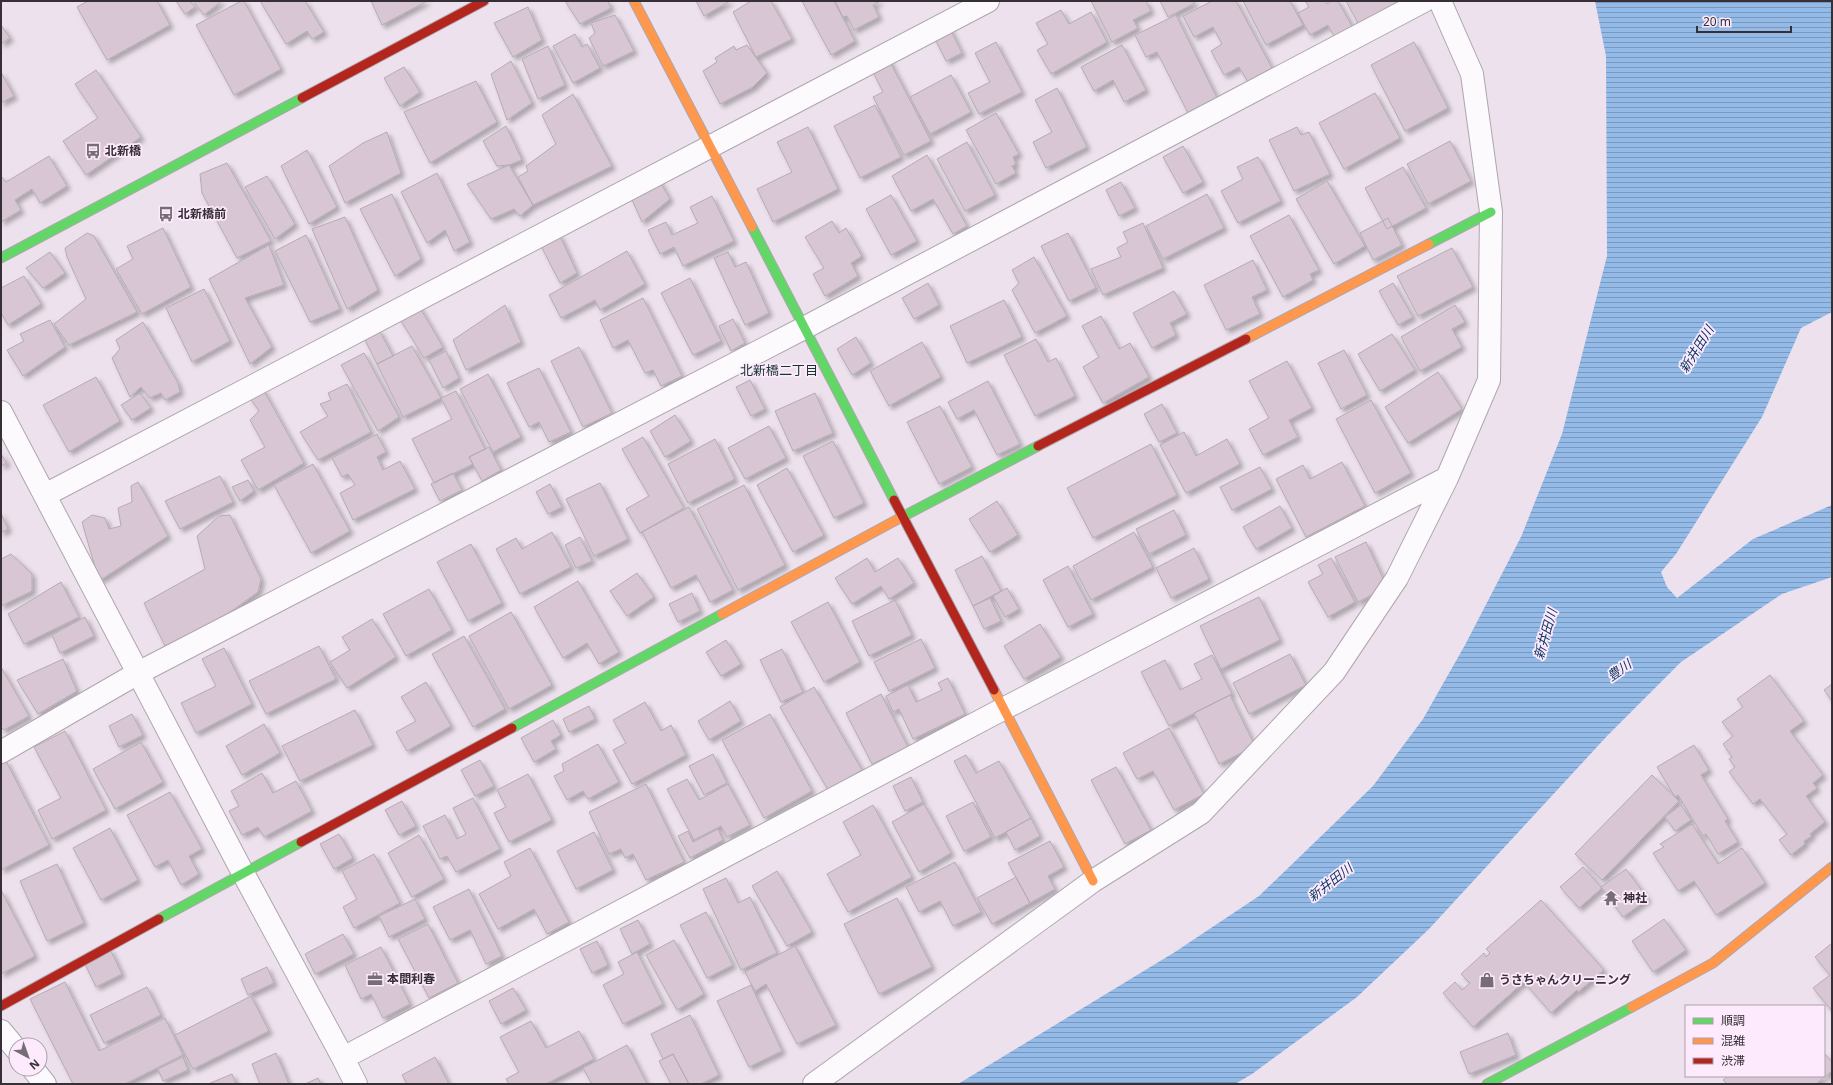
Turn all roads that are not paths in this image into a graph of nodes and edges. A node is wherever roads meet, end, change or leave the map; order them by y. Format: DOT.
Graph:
graph roads {
  1 [pos="484,1"];
  2 [pos="634,1"];
  3 [pos="988,1"];
  4 [pos="1424,1"];
  5 [pos="1440,1"];
  6 [pos="710,146"];
  7 [pos="1491,212"];
  8 [pos="1,258"];
  9 [pos="804,328"];
  10 [pos="1,412"];
  11 [pos="1447,478"];
  12 [pos="44,495"];
  13 [pos="903,516"];
  14 [pos="138,673"];
  15 [pos="1003,709"];
  16 [pos="1,752"];
  17 [pos="1832,867"];
  18 [pos="243,873"];
  19 [pos="1093,881"];
  20 [pos="1,1006"];
  21 [pos="1,1031"];
  22 [pos="8,1039"];
  23 [pos="343,1058"];
  24 [pos="356,1084"];
  25 [pos="814,1084"];
  26 [pos="1487,1084"];
  1 -- 8 [label="street"];
  2 -- 6 [label="street"];
  3 -- 6 [label="street"];
  4 -- 9 [label="street"];
  5 -- 7 [label="street"];
  6 -- 9 [label="street"];
  6 -- 12 [label="street"];
  7 -- 11 [label="street"];
  7 -- 13 [label="street"];
  9 -- 13 [label="street"];
  9 -- 14 [label="street"];
  10 -- 12 [label="street"];
  11 -- 15 [label="street"];
  11 -- 19 [label="street"];
  12 -- 14 [label="street"];
  13 -- 15 [label="street"];
  13 -- 18 [label="street"];
  14 -- 16 [label="street"];
  14 -- 18 [label="street"];
  15 -- 19 [label="street"];
  15 -- 23 [label="street"];
  17 -- 26 [label="street"];
  18 -- 20 [label="street"];
  18 -- 23 [label="street"];
  19 -- 25 [label="street"];
  21 -- 22 [label="street"];
  23 -- 24 [label="street"];
}
